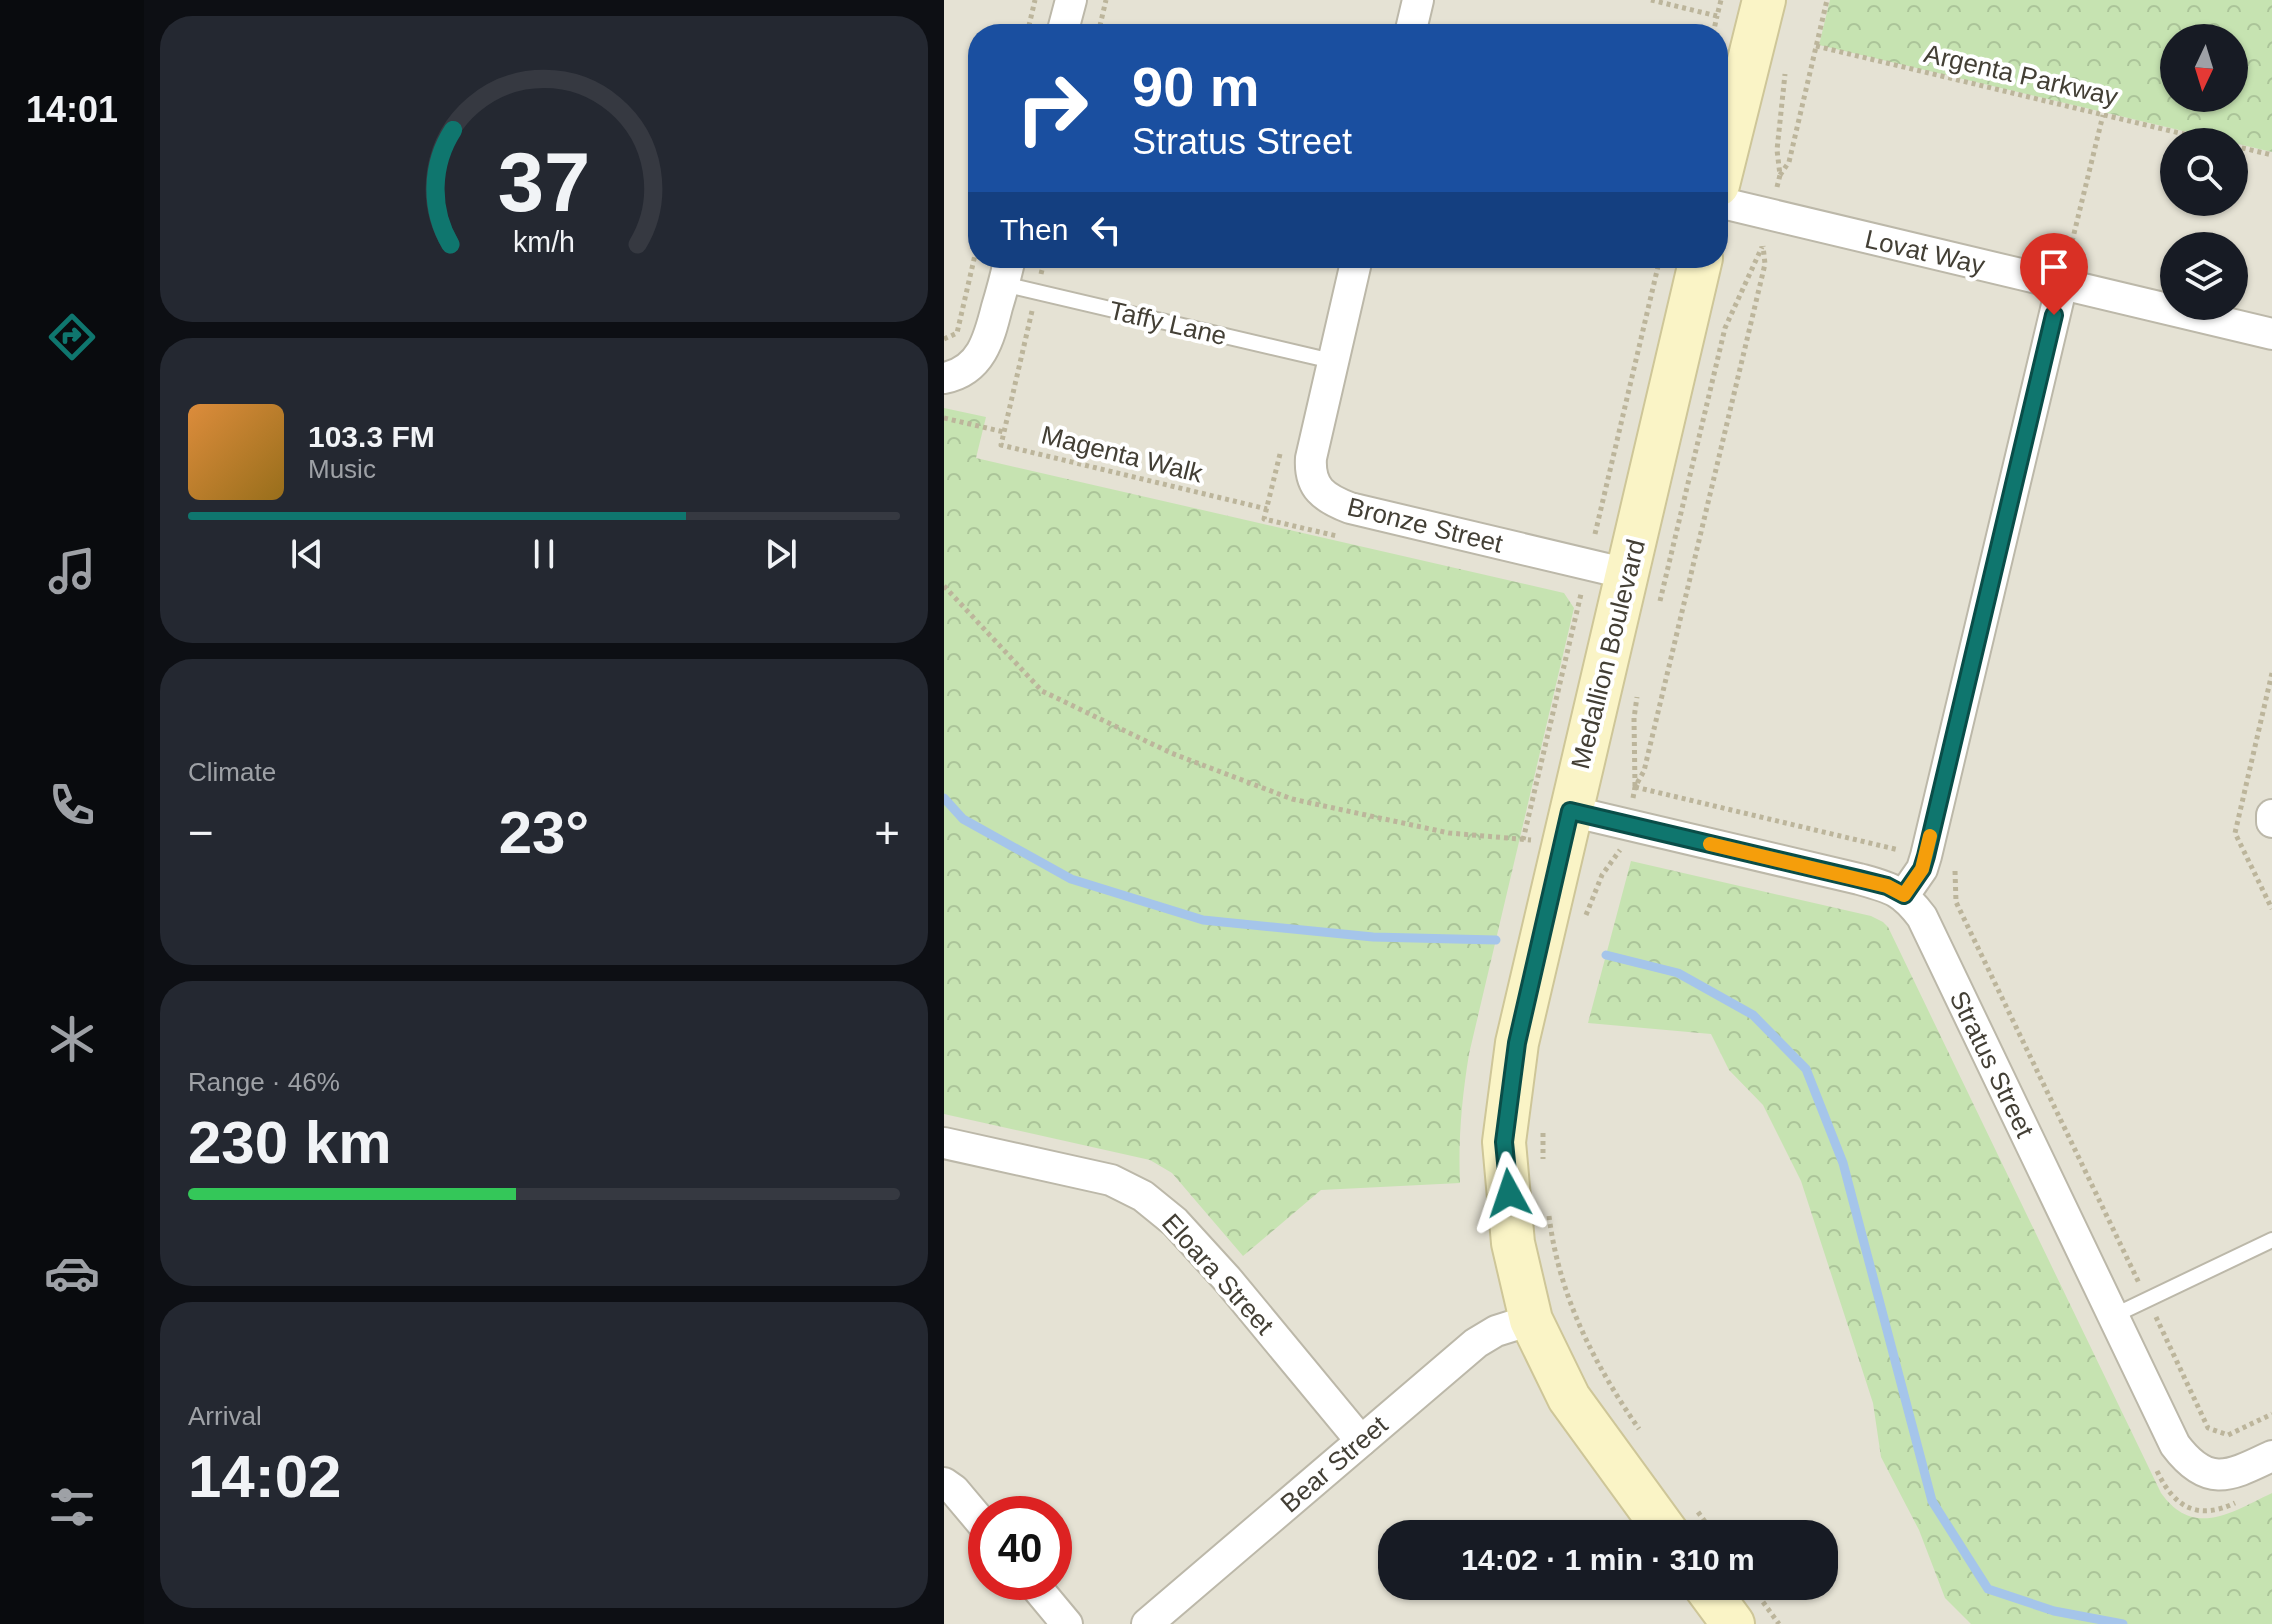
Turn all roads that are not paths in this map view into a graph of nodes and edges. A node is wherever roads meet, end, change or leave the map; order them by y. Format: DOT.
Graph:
graph roads {
  1 [pos="1071,0"];
  2 [pos="1418,0"];
  3 [pos="1764,0"];
  4 [pos="1065,24"];
  5 [pos="1412,24"];
  6 [pos="1728,145"];
  7 [pos="1728,204"];
  8 [pos="1355,268"];
  9 [pos="1699,268"];
  10 [pos="1006,271"];
  11 [pos="2062,284"];
  12 [pos="2272,334"];
  13 [pos="1332,361"];
  14 [pos="944,378"];
  15 [pos="1628,574"];
  16 [pos="2272,815"];
  17 [pos="2272,822"];
  18 [pos="1567,826"];
  19 [pos="1904,895"];
  20 [pos="944,1143"];
  21 [pos="2272,1240"];
  22 [pos="2113,1316"];
  23 [pos="1531,1320"];
  24 [pos="1361,1441"];
  25 [pos="2272,1456"];
  26 [pos="944,1483"];
  27 [pos="968,1507"];
  28 [pos="1681,1520"];
  29 [pos="1047,1600"];
  30 [pos="1715,1600"];
  31 [pos="1067,1624"];
  32 [pos="1147,1624"];
  33 [pos="1733,1624"];
  1 -- 4 [label="street"];
  2 -- 5 [label="street"];
  3 -- 6 [label="street"];
  7 -- 11 [label="street, Lovat Way"];
  8 -- 13 [label="street, Bronze Street"];
  9 -- 15 [label="street, Medallion Boulevard"];
  10 -- 13 [label="lane, Taffy Lane"];
  10 -- 14 [label="street"];
  11 -- 12 [label="street, Lovat Way"];
  11 -- 19 [label="street"];
  13 -- 15 [label="street, Bronze Street"];
  15 -- 18 [label="street, Medallion Boulevard"];
  16 -- 17 [label="street"];
  18 -- 19 [label="street"];
  18 -- 23 [label="street, Medallion Boulevard"];
  19 -- 22 [label="street, Stratus Street"];
  20 -- 24 [label="street, Eloara Street"];
  21 -- 22 [label="lane"];
  22 -- 25 [label="street, Stratus Street"];
  23 -- 24 [label="street, Bear Street"];
  23 -- 28 [label="street, Medallion Boulevard"];
  24 -- 32 [label="street, Bear Street"];
  26 -- 27 [label="street"];
  29 -- 31 [label="street"];
  30 -- 33 [label="street"];
}
